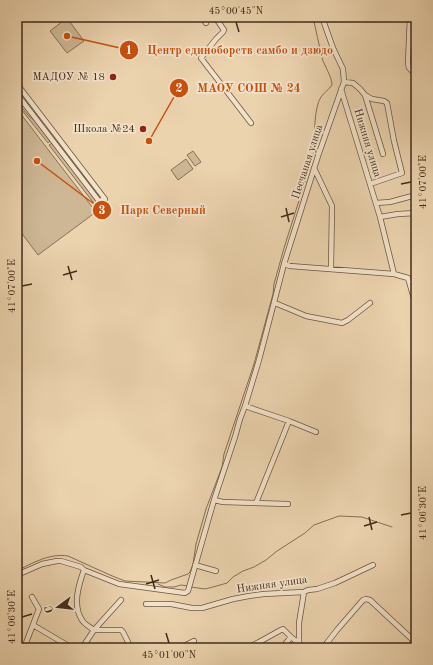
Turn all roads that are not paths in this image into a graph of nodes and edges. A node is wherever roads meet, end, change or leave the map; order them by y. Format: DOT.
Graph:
graph roads {
  1 [pos="202,17"];
  2 [pos="215,17"];
  3 [pos="322,17"];
  4 [pos="410,17"];
  5 [pos="206,23"];
  6 [pos="409,41"];
  7 [pos="416,42"];
  8 [pos="416,75"];
  9 [pos="344,82"];
  10 [pos="17,84"];
  11 [pos="341,88"];
  12 [pos="17,94"];
  13 [pos="365,95"];
  14 [pos="251,124"];
  15 [pos="61,142"];
  16 [pos="57,146"];
  17 [pos="382,154"];
  18 [pos="314,168"];
  19 [pos="370,184"];
  20 [pos="416,195"];
  21 [pos="376,203"];
  22 [pos="416,213"];
  23 [pos="380,217"];
  24 [pos="284,264"];
  25 [pos="331,269"];
  26 [pos="394,274"];
  27 [pos="275,303"];
  28 [pos="370,303"];
  29 [pos="416,306"];
  30 [pos="245,406"];
  31 [pos="289,421"];
  32 [pos="316,432"];
  33 [pos="214,500"];
  34 [pos="256,504"];
  35 [pos="288,504"];
  36 [pos="195,565"];
  37 [pos="373,565"];
  38 [pos="84,570"];
  39 [pos="216,571"];
  40 [pos="17,575"];
  41 [pos="304,592"];
  42 [pos="32,596"];
  43 [pos="121,600"];
  44 [pos="146,604"];
  45 [pos="33,625"];
  46 [pos="94,630"];
  47 [pos="291,637"];
  48 [pos="194,641"];
  49 [pos="416,642"];
  50 [pos="299,644"];
  51 [pos="83,647"];
  52 [pos="24,648"];
  53 [pos="72,648"];
  54 [pos="131,648"];
  55 [pos="180,648"];
  56 [pos="229,648"];
  57 [pos="282,648"];
  58 [pos="305,648"];
  59 [pos="323,648"];
  60 [pos="410,648"];
  1 -- 5 [label="street"];
  2 -- 14 [label="street"];
  3 -- 9 [label="street"];
  4 -- 6 [label="street"];
  6 -- 7 [label="street"];
  6 -- 8 [label="street"];
  9 -- 11 [label="street, Песчаная улица"];
  9 -- 13 [label="street"];
  10 -- 15 [label="street"];
  11 -- 18 [label="street, Песчаная улица"];
  11 -- 19 [label="street, Нижняя улица"];
  12 -- 16 [label="street"];
  13 -- 17 [label="street"];
  13 -- 19 [label="street"];
  15 -- 16 [label="street"];
  15 -- 16 [label="street"];
  18 -- 24 [label="street, Песчаная улица"];
  18 -- 25 [label="street"];
  19 -- 21 [label="street, Нижняя улица"];
  20 -- 21 [label="street"];
  21 -- 23 [label="street, Нижняя улица"];
  22 -- 23 [label="street"];
  23 -- 26 [label="street, Нижняя улица"];
  24 -- 25 [label="street"];
  24 -- 27 [label="street, Песчаная улица"];
  25 -- 26 [label="street"];
  26 -- 29 [label="street"];
  27 -- 28 [label="street"];
  27 -- 30 [label="street, Песчаная улица"];
  30 -- 31 [label="street"];
  30 -- 33 [label="street, Песчаная улица"];
  31 -- 32 [label="street"];
  31 -- 34 [label="street"];
  33 -- 34 [label="street"];
  33 -- 36 [label="street, Песчаная улица"];
  34 -- 35 [label="street"];
  36 -- 38 [label="street, Песчаная улица"];
  36 -- 39 [label="street"];
  37 -- 41 [label="street, Нижняя улица"];
  38 -- 40 [label="street, Песчаная улица"];
  38 -- 46 [label="street"];
  41 -- 44 [label="street, Нижняя улица"];
  41 -- 50 [label="street"];
  42 -- 45 [label="street"];
  43 -- 46 [label="street"];
  45 -- 52 [label="street"];
  45 -- 53 [label="street"];
  46 -- 51 [label="street"];
  46 -- 54 [label="street"];
  47 -- 50 [label="street"];
  47 -- 56 [label="street"];
  47 -- 57 [label="street"];
  48 -- 55 [label="street"];
  49 -- 59 [label="street"];
  49 -- 60 [label="main road"];
  50 -- 58 [label="street"];
}
